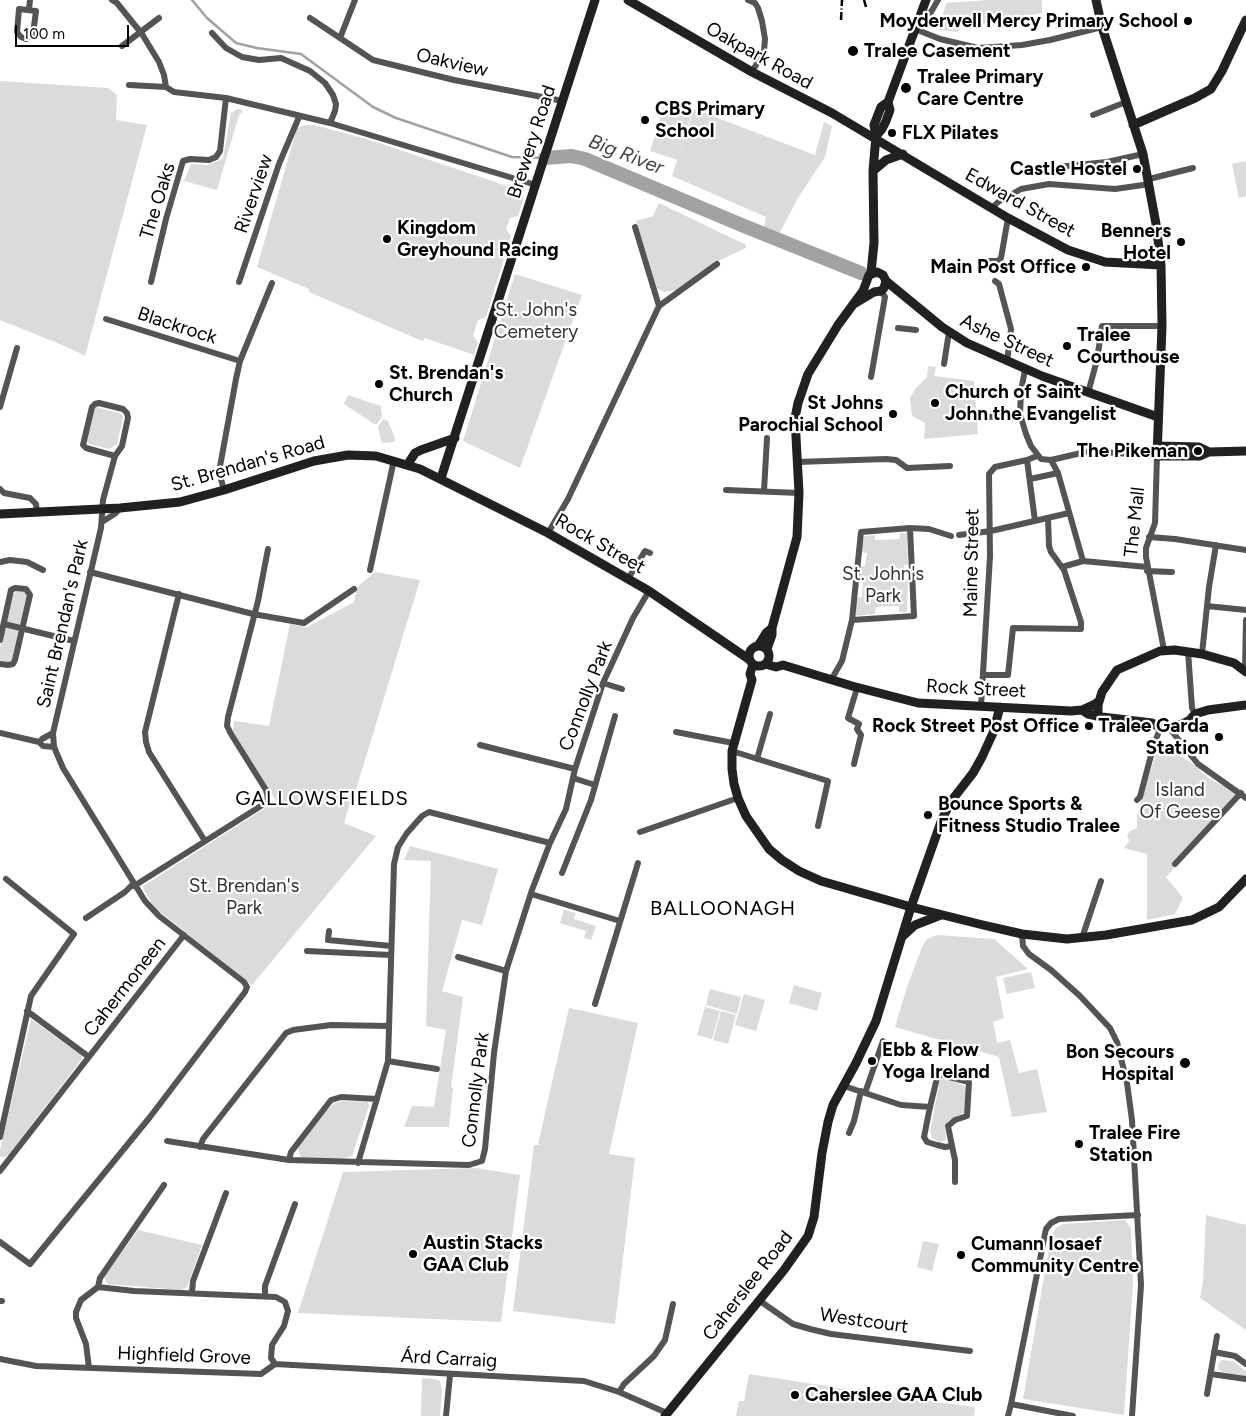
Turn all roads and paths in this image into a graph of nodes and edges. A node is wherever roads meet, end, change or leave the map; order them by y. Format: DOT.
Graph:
graph roads {
  1 [pos="30,0"];
  2 [pos="112,0"];
  3 [pos="355,0"];
  4 [pos="596,0"];
  5 [pos="628,0"];
  6 [pos="748,0"];
  7 [pos="926,0"];
  8 [pos="938,0"];
  9 [pos="1096,0"];
  10 [pos="29,10"];
  11 [pos="921,13"];
  12 [pos="159,18"];
  13 [pos="310,18"];
  14 [pos="1246,20"];
  15 [pos="1102,26"];
  16 [pos="915,29"];
  17 [pos="140,32"];
  18 [pos="212,33"];
  19 [pos="340,38"];
  20 [pos="122,46"];
  21 [pos="752,72"];
  22 [pos="129,85"];
  23 [pos="166,87"];
  24 [pos="226,98"];
  25 [pos="563,101"];
  26 [pos="1126,102"];
  27 [pos="1093,115"];
  28 [pos="299,116"];
  29 [pos="330,123"];
  30 [pos="1133,125"];
  31 [pos="875,137"];
  32 [pos="903,154"];
  33 [pos="1143,154"];
  34 [pos="1193,168"];
  35 [pos="1037,169"];
  36 [pos="873,171"];
  37 [pos="1149,182"];
  38 [pos="536,185"];
  39 [pos="992,208"];
  40 [pos="1008,218"];
  41 [pos="635,227"];
  42 [pos="980,261"];
  43 [pos="718,264"];
  44 [pos="1161,265"];
  45 [pos="876,273"];
  46 [pos="995,281"];
  47 [pos="151,282"];
  48 [pos="240,282"];
  49 [pos="866,282"];
  50 [pos="272,283"];
  51 [pos="881,288"];
  52 [pos="854,304"];
  53 [pos="659,306"];
  54 [pos="106,319"];
  55 [pos="1162,326"];
  56 [pos="898,328"];
  57 [pos="916,330"];
  58 [pos="949,332"];
  59 [pos="17,348"];
  60 [pos="240,362"];
  61 [pos="1007,362"];
  62 [pos="944,364"];
  63 [pos="1025,370"];
  64 [pos="0,374"];
  65 [pos="871,377"];
  66 [pos="8,378"];
  67 [pos="1088,394"];
  68 [pos="0,408"];
  69 [pos="1020,414"];
  70 [pos="1158,417"];
  71 [pos="978,418"];
  72 [pos="455,438"];
  73 [pos="767,438"];
  74 [pos="1157,446"];
  75 [pos="1246,451"];
  76 [pos="1209,452"];
  77 [pos="115,456"];
  78 [pos="1037,456"];
  79 [pos="1157,456"];
  80 [pos="394,460"];
  81 [pos="1027,460"];
  82 [pos="1051,460"];
  83 [pos="797,462"];
  84 [pos="408,464"];
  85 [pos="950,466"];
  86 [pos="1058,473"];
  87 [pos="441,478"];
  88 [pos="1030,479"];
  89 [pos="0,489"];
  90 [pos="224,490"];
  91 [pos="726,490"];
  92 [pos="764,491"];
  93 [pos="799,493"];
  94 [pos="101,508"];
  95 [pos="120,508"];
  96 [pos="37,511"];
  97 [pos="0,514"];
  98 [pos="1069,514"];
  99 [pos="1048,518"];
  100 [pos="1034,521"];
  101 [pos="102,522"];
  102 [pos="910,528"];
  103 [pos="991,531"];
  104 [pos="548,533"];
  105 [pos="959,535"];
  106 [pos="952,536"];
  107 [pos="1149,538"];
  108 [pos="1216,545"];
  109 [pos="268,549"];
  110 [pos="1246,550"];
  111 [pos="650,552"];
  112 [pos="1083,560"];
  113 [pos="0,562"];
  114 [pos="1062,567"];
  115 [pos="1147,569"];
  116 [pos="43,570"];
  117 [pos="370,570"];
  118 [pos="90,572"];
  119 [pos="1172,572"];
  120 [pos="628,579"];
  121 [pos="354,589"];
  122 [pos="649,591"];
  123 [pos="179,594"];
  124 [pos="1207,606"];
  125 [pos="1246,610"];
  126 [pos="253,614"];
  127 [pos="852,620"];
  128 [pos="1246,620"];
  129 [pos="4,624"];
  130 [pos="772,628"];
  131 [pos="22,629"];
  132 [pos="1246,639"];
  133 [pos="0,640"];
  134 [pos="74,641"];
  135 [pos="755,647"];
  136 [pos="736,650"];
  137 [pos="1164,650"];
  138 [pos="768,652"];
  139 [pos="1202,654"];
  140 [pos="1188,655"];
  141 [pos="0,664"];
  142 [pos="757,664"];
  143 [pos="783,665"];
  144 [pos="1246,671"];
  145 [pos="982,675"];
  146 [pos="831,680"];
  147 [pos="603,683"];
  148 [pos="857,688"];
  149 [pos="622,689"];
  150 [pos="1099,701"];
  151 [pos="1246,705"];
  152 [pos="981,706"];
  153 [pos="1000,707"];
  154 [pos="1082,710"];
  155 [pos="770,714"];
  156 [pos="1195,714"];
  157 [pos="1098,715"];
  158 [pos="615,716"];
  159 [pos="1165,729"];
  160 [pos="676,732"];
  161 [pos="0,733"];
  162 [pos="53,733"];
  163 [pos="39,742"];
  164 [pos="480,745"];
  165 [pos="54,747"];
  166 [pos="733,747"];
  167 [pos="757,759"];
  168 [pos="854,764"];
  169 [pos="575,769"];
  170 [pos="573,778"];
  171 [pos="595,785"];
  172 [pos="1244,796"];
  173 [pos="738,798"];
  174 [pos="1139,798"];
  175 [pos="818,826"];
  176 [pos="640,832"];
  177 [pos="205,841"];
  178 [pos="550,843"];
  179 [pos="638,863"];
  180 [pos="1174,864"];
  181 [pos="562,873"];
  182 [pos="6,879"];
  183 [pos="1246,879"];
  184 [pos="1101,881"];
  185 [pos="134,885"];
  186 [pos="531,894"];
  187 [pos="911,907"];
  188 [pos="942,915"];
  189 [pos="86,918"];
  190 [pos="620,921"];
  191 [pos="329,931"];
  192 [pos="1022,934"];
  193 [pos="184,935"];
  194 [pos="903,936"];
  195 [pos="1082,938"];
  196 [pos="391,946"];
  197 [pos="307,951"];
  198 [pos="391,955"];
  199 [pos="458,957"];
  200 [pos="506,971"];
  201 [pos="595,1004"];
  202 [pos="27,1011"];
  203 [pos="389,1026"];
  204 [pos="883,1041"];
  205 [pos="89,1057"];
  206 [pos="388,1061"];
  207 [pos="437,1069"];
  208 [pos="844,1086"];
  209 [pos="863,1092"];
  210 [pos="377,1099"];
  211 [pos="930,1107"];
  212 [pos="849,1133"];
  213 [pos="0,1137"];
  214 [pos="167,1141"];
  215 [pos="952,1146"];
  216 [pos="200,1148"];
  217 [pos="289,1160"];
  218 [pos="358,1162"];
  219 [pos="0,1170"];
  220 [pos="955,1182"];
  221 [pos="164,1185"];
  222 [pos="226,1193"];
  223 [pos="295,1204"];
  224 [pos="1138,1215"];
  225 [pos="0,1242"];
  226 [pos="98,1287"];
  227 [pos="192,1293"];
  228 [pos="265,1296"];
  229 [pos="760,1301"];
  230 [pos="673,1304"];
  231 [pos="1217,1336"];
  232 [pos="970,1351"];
  233 [pos="1214,1352"];
  234 [pos="0,1359"];
  235 [pos="275,1364"];
  236 [pos="1246,1364"];
  237 [pos="89,1368"];
  238 [pos="1211,1374"];
  239 [pos="450,1375"];
  240 [pos="1246,1379"];
  241 [pos="619,1392"];
  242 [pos="1207,1394"];
  243 [pos="1012,1404"];
  244 [pos="666,1415"];
  245 [pos="1132,1415"];
  246 [pos="446,1416"];
  247 [pos="1008,1416"];
  248 [pos="1073,1416"];
  1 -- 10 [label="street"];
  2 -- 17 [label="street"];
  3 -- 19 [label="street"];
  4 -- 25 [label="main road, Brewery Road"];
  5 -- 21 [label="main road, Oakpark Road"];
  6 -- 21 [label="street"];
  7 -- 11 [label="main road"];
  8 -- 11 [label="street"];
  9 -- 15 [label="main road, The Mall"];
  10 -- 10 [label="street"];
  11 -- 16 [label="main road"];
  12 -- 17 [label="street"];
  13 -- 19 [label="street, Oakview"];
  14 -- 30 [label="main road"];
  15 -- 16 [label="street"];
  15 -- 26 [label="main road, The Mall"];
  16 -- 31 [label="main road"];
  17 -- 20 [label="street"];
  17 -- 23 [label="street"];
  18 -- 29 [label="street"];
  19 -- 25 [label="street, Oakview"];
  21 -- 31 [label="main road, Oakpark Road"];
  22 -- 23 [label="street"];
  23 -- 24 [label="street"];
  24 -- 28 [label="street"];
  24 -- 47 [label="street, The Oaks"];
  25 -- 38 [label="main road, Brewery Road"];
  26 -- 27 [label="street"];
  26 -- 30 [label="main road, The Mall"];
  28 -- 29 [label="street"];
  28 -- 48 [label="street, Riverview"];
  29 -- 38 [label="street"];
  30 -- 33 [label="main road, The Mall"];
  31 -- 32 [label="main road, Edward Street"];
  31 -- 36 [label="main road"];
  32 -- 36 [label="main road"];
  32 -- 39 [label="main road, Edward Street"];
  33 -- 35 [label="street"];
  33 -- 37 [label="main road, The Mall"];
  34 -- 37 [label="street"];
  36 -- 45 [label="main road"];
  37 -- 39 [label="street"];
  37 -- 44 [label="main road, The Mall"];
  38 -- 72 [label="main road, Brewery Road"];
  39 -- 40 [label="main road, Edward Street"];
  40 -- 42 [label="street"];
  40 -- 44 [label="main road, Edward Street"];
  41 -- 53 [label="street"];
  43 -- 53 [label="street"];
  44 -- 55 [label="main road, The Mall"];
  45 -- 49 [label="main road"];
  45 -- 51 [label="main road"];
  46 -- 61 [label="street"];
  49 -- 51 [label="main road"];
  49 -- 52 [label="main road"];
  50 -- 60 [label="street"];
  51 -- 52 [label="main road"];
  51 -- 58 [label="main road, Ashe Street"];
  51 -- 65 [label="street"];
  52 -- 83 [label="main road"];
  53 -- 104 [label="street"];
  54 -- 60 [label="street, Blackrock"];
  55 -- 67 [label="street"];
  55 -- 70 [label="main road, The Mall"];
  56 -- 57 [label="street"];
  58 -- 61 [label="main road, Ashe Street"];
  58 -- 62 [label="street"];
  59 -- 66 [label="street"];
  60 -- 90 [label="street"];
  61 -- 63 [label="main road, Ashe Street"];
  63 -- 67 [label="main road, Ashe Street"];
  63 -- 69 [label="street"];
  64 -- 66 [label="street"];
  66 -- 68 [label="street"];
  67 -- 70 [label="main road, Ashe Street"];
  69 -- 71 [label="street"];
  69 -- 78 [label="street"];
  70 -- 74 [label="main road, The Mall"];
  72 -- 84 [label="main road"];
  72 -- 87 [label="main road, Brewery Road"];
  73 -- 92 [label="street"];
  74 -- 76 [label="main road"];
  74 -- 79 [label="main road, The Mall"];
  75 -- 76 [label="main road"];
  76 -- 79 [label="main road"];
  77 -- 77 [label="street"];
  77 -- 94 [label="street, Saint Brendan's Park"];
  78 -- 81 [label="street, Maine Street"];
  78 -- 82 [label="street"];
  79 -- 82 [label="street"];
  79 -- 107 [label="street, The Mall"];
  80 -- 84 [label="main road, St. Brendan's Road"];
  80 -- 90 [label="main road, St. Brendan's Road"];
  80 -- 117 [label="street"];
  81 -- 88 [label="street"];
  81 -- 103 [label="street, Maine Street"];
  82 -- 86 [label="street"];
  83 -- 85 [label="street"];
  83 -- 93 [label="main road"];
  84 -- 87 [label="main road, St. Brendan's Road"];
  86 -- 88 [label="street"];
  86 -- 98 [label="street"];
  87 -- 104 [label="main road, Rock Street"];
  88 -- 100 [label="street"];
  89 -- 96 [label="street"];
  90 -- 95 [label="main road, St. Brendan's Road"];
  91 -- 92 [label="street"];
  92 -- 93 [label="street"];
  93 -- 130 [label="main road"];
  94 -- 95 [label="main road, St. Brendan's Road"];
  94 -- 96 [label="main road, St. Brendan's Road"];
  94 -- 101 [label="street, Saint Brendan's Park"];
  95 -- 101 [label="street, Saint Brendan's Park"];
  96 -- 97 [label="main road, St. Brendan's Road"];
  98 -- 99 [label="street"];
  98 -- 112 [label="street"];
  99 -- 100 [label="street"];
  99 -- 114 [label="street"];
  100 -- 103 [label="street"];
  101 -- 118 [label="street, Saint Brendan's Park"];
  102 -- 106 [label="street"];
  102 -- 127 [label="street"];
  102 -- 127 [label="street"];
  103 -- 105 [label="street"];
  103 -- 145 [label="street, Maine Street"];
  104 -- 120 [label="main road, Rock Street"];
  107 -- 108 [label="street"];
  107 -- 115 [label="street, The Mall"];
  108 -- 110 [label="street"];
  108 -- 124 [label="street"];
  109 -- 126 [label="street"];
  111 -- 120 [label="street"];
  112 -- 114 [label="street"];
  112 -- 115 [label="street"];
  113 -- 116 [label="street"];
  114 -- 145 [label="street"];
  115 -- 119 [label="street"];
  115 -- 137 [label="street, The Mall"];
  118 -- 123 [label="street"];
  118 -- 134 [label="street, Saint Brendan's Park"];
  120 -- 122 [label="main road, Rock Street"];
  121 -- 126 [label="street"];
  122 -- 136 [label="main road, Rock Street"];
  122 -- 147 [label="street, Connolly Park"];
  123 -- 126 [label="street"];
  123 -- 177 [label="street"];
  124 -- 125 [label="street"];
  124 -- 139 [label="street"];
  126 -- 177 [label="street"];
  127 -- 146 [label="street"];
  128 -- 132 [label="street"];
  129 -- 131 [label="street"];
  129 -- 131 [label="street"];
  129 -- 133 [label="street"];
  130 -- 135 [label="main road"];
  130 -- 138 [label="main road"];
  131 -- 134 [label="street"];
  131 -- 141 [label="street"];
  132 -- 144 [label="street"];
  134 -- 162 [label="street, Saint Brendan's Park"];
  135 -- 136 [label="main road"];
  135 -- 138 [label="main road, Rock Street"];
  135 -- 142 [label="main road"];
  136 -- 142 [label="main road, Rock Street"];
  137 -- 140 [label="main road"];
  137 -- 150 [label="main road"];
  138 -- 142 [label="main road"];
  138 -- 143 [label="main road, Rock Street"];
  139 -- 140 [label="main road"];
  139 -- 144 [label="main road"];
  140 -- 156 [label="street"];
  142 -- 143 [label="main road, Rock Street"];
  142 -- 166 [label="main road"];
  143 -- 146 [label="main road, Rock Street"];
  145 -- 152 [label="street, Maine Street"];
  146 -- 148 [label="main road, Rock Street"];
  147 -- 149 [label="street"];
  147 -- 169 [label="street, Connolly Park"];
  148 -- 152 [label="main road, Rock Street"];
  148 -- 168 [label="street"];
  150 -- 154 [label="main road, Rock Street"];
  150 -- 157 [label="main road"];
  151 -- 156 [label="main road"];
  152 -- 153 [label="main road, Rock Street"];
  153 -- 154 [label="main road, Rock Street"];
  153 -- 187 [label="main road, Caherslee Road"];
  154 -- 157 [label="main road, Rock Street"];
  155 -- 167 [label="street"];
  156 -- 159 [label="main road"];
  157 -- 159 [label="main road, Rock Street"];
  158 -- 171 [label="street"];
  159 -- 172 [label="street"];
  159 -- 174 [label="street"];
  160 -- 166 [label="street"];
  161 -- 163 [label="street"];
  162 -- 163 [label="street, Saint Brendan's Park"];
  162 -- 165 [label="street, Saint Brendan's Park"];
  163 -- 165 [label="street"];
  164 -- 169 [label="street"];
  165 -- 185 [label="street, Saint Brendan's Park"];
  166 -- 167 [label="street"];
  166 -- 173 [label="main road"];
  167 -- 175 [label="street"];
  169 -- 170 [label="street, Connolly Park"];
  170 -- 171 [label="street"];
  170 -- 178 [label="street, Connolly Park"];
  171 -- 181 [label="street"];
  172 -- 180 [label="street"];
  173 -- 176 [label="street"];
  173 -- 187 [label="main road"];
  177 -- 185 [label="street"];
  178 -- 186 [label="street, Connolly Park"];
  178 -- 196 [label="street"];
  179 -- 190 [label="street"];
  182 -- 202 [label="street"];
  183 -- 195 [label="main road"];
  184 -- 195 [label="street"];
  185 -- 189 [label="street"];
  185 -- 193 [label="street, Cahermoneen"];
  186 -- 190 [label="street"];
  186 -- 200 [label="street, Connolly Park"];
  187 -- 188 [label="main road"];
  187 -- 194 [label="main road, Caherslee Road"];
  188 -- 192 [label="main road"];
  188 -- 194 [label="main road"];
  190 -- 201 [label="street"];
  191 -- 196 [label="street"];
  192 -- 195 [label="main road"];
  192 -- 224 [label="street"];
  193 -- 205 [label="street, Cahermoneen"];
  193 -- 225 [label="street, Cahermoneen"];
  194 -- 208 [label="main road, Caherslee Road"];
  196 -- 198 [label="street"];
  197 -- 198 [label="street"];
  198 -- 203 [label="street"];
  199 -- 200 [label="street"];
  200 -- 218 [label="street, Connolly Park"];
  202 -- 205 [label="street, Cahermoneen"];
  202 -- 213 [label="street"];
  203 -- 206 [label="street"];
  203 -- 216 [label="street"];
  204 -- 209 [label="street"];
  205 -- 219 [label="street, Cahermoneen"];
  206 -- 207 [label="street"];
  206 -- 210 [label="street"];
  208 -- 209 [label="street"];
  208 -- 229 [label="main road, Caherslee Road"];
  209 -- 211 [label="street"];
  209 -- 212 [label="street"];
  210 -- 217 [label="street"];
  210 -- 218 [label="street"];
  211 -- 215 [label="street"];
  211 -- 215 [label="street"];
  214 -- 216 [label="street"];
  215 -- 220 [label="street"];
  216 -- 217 [label="street"];
  217 -- 218 [label="street"];
  221 -- 226 [label="street, Highfield Grove"];
  222 -- 227 [label="street"];
  223 -- 228 [label="street"];
  224 -- 243 [label="street"];
  224 -- 245 [label="street"];
  226 -- 227 [label="street, Highfield Grove"];
  226 -- 237 [label="street, Highfield Grove"];
  227 -- 228 [label="street, Highfield Grove"];
  228 -- 235 [label="street, Highfield Grove"];
  229 -- 232 [label="street, Westcourt"];
  229 -- 244 [label="main road, Caherslee Road"];
  230 -- 241 [label="street"];
  231 -- 233 [label="street"];
  233 -- 236 [label="street"];
  233 -- 238 [label="street"];
  234 -- 237 [label="street, Highfield Grove"];
  235 -- 237 [label="street, Highfield Grove"];
  235 -- 239 [label="street, Árd Carraig"];
  238 -- 240 [label="street"];
  238 -- 242 [label="street"];
  239 -- 241 [label="street, Árd Carraig"];
  239 -- 246 [label="street"];
  241 -- 244 [label="street, Árd Carraig"];
  243 -- 247 [label="street"];
  243 -- 248 [label="street"];
}
